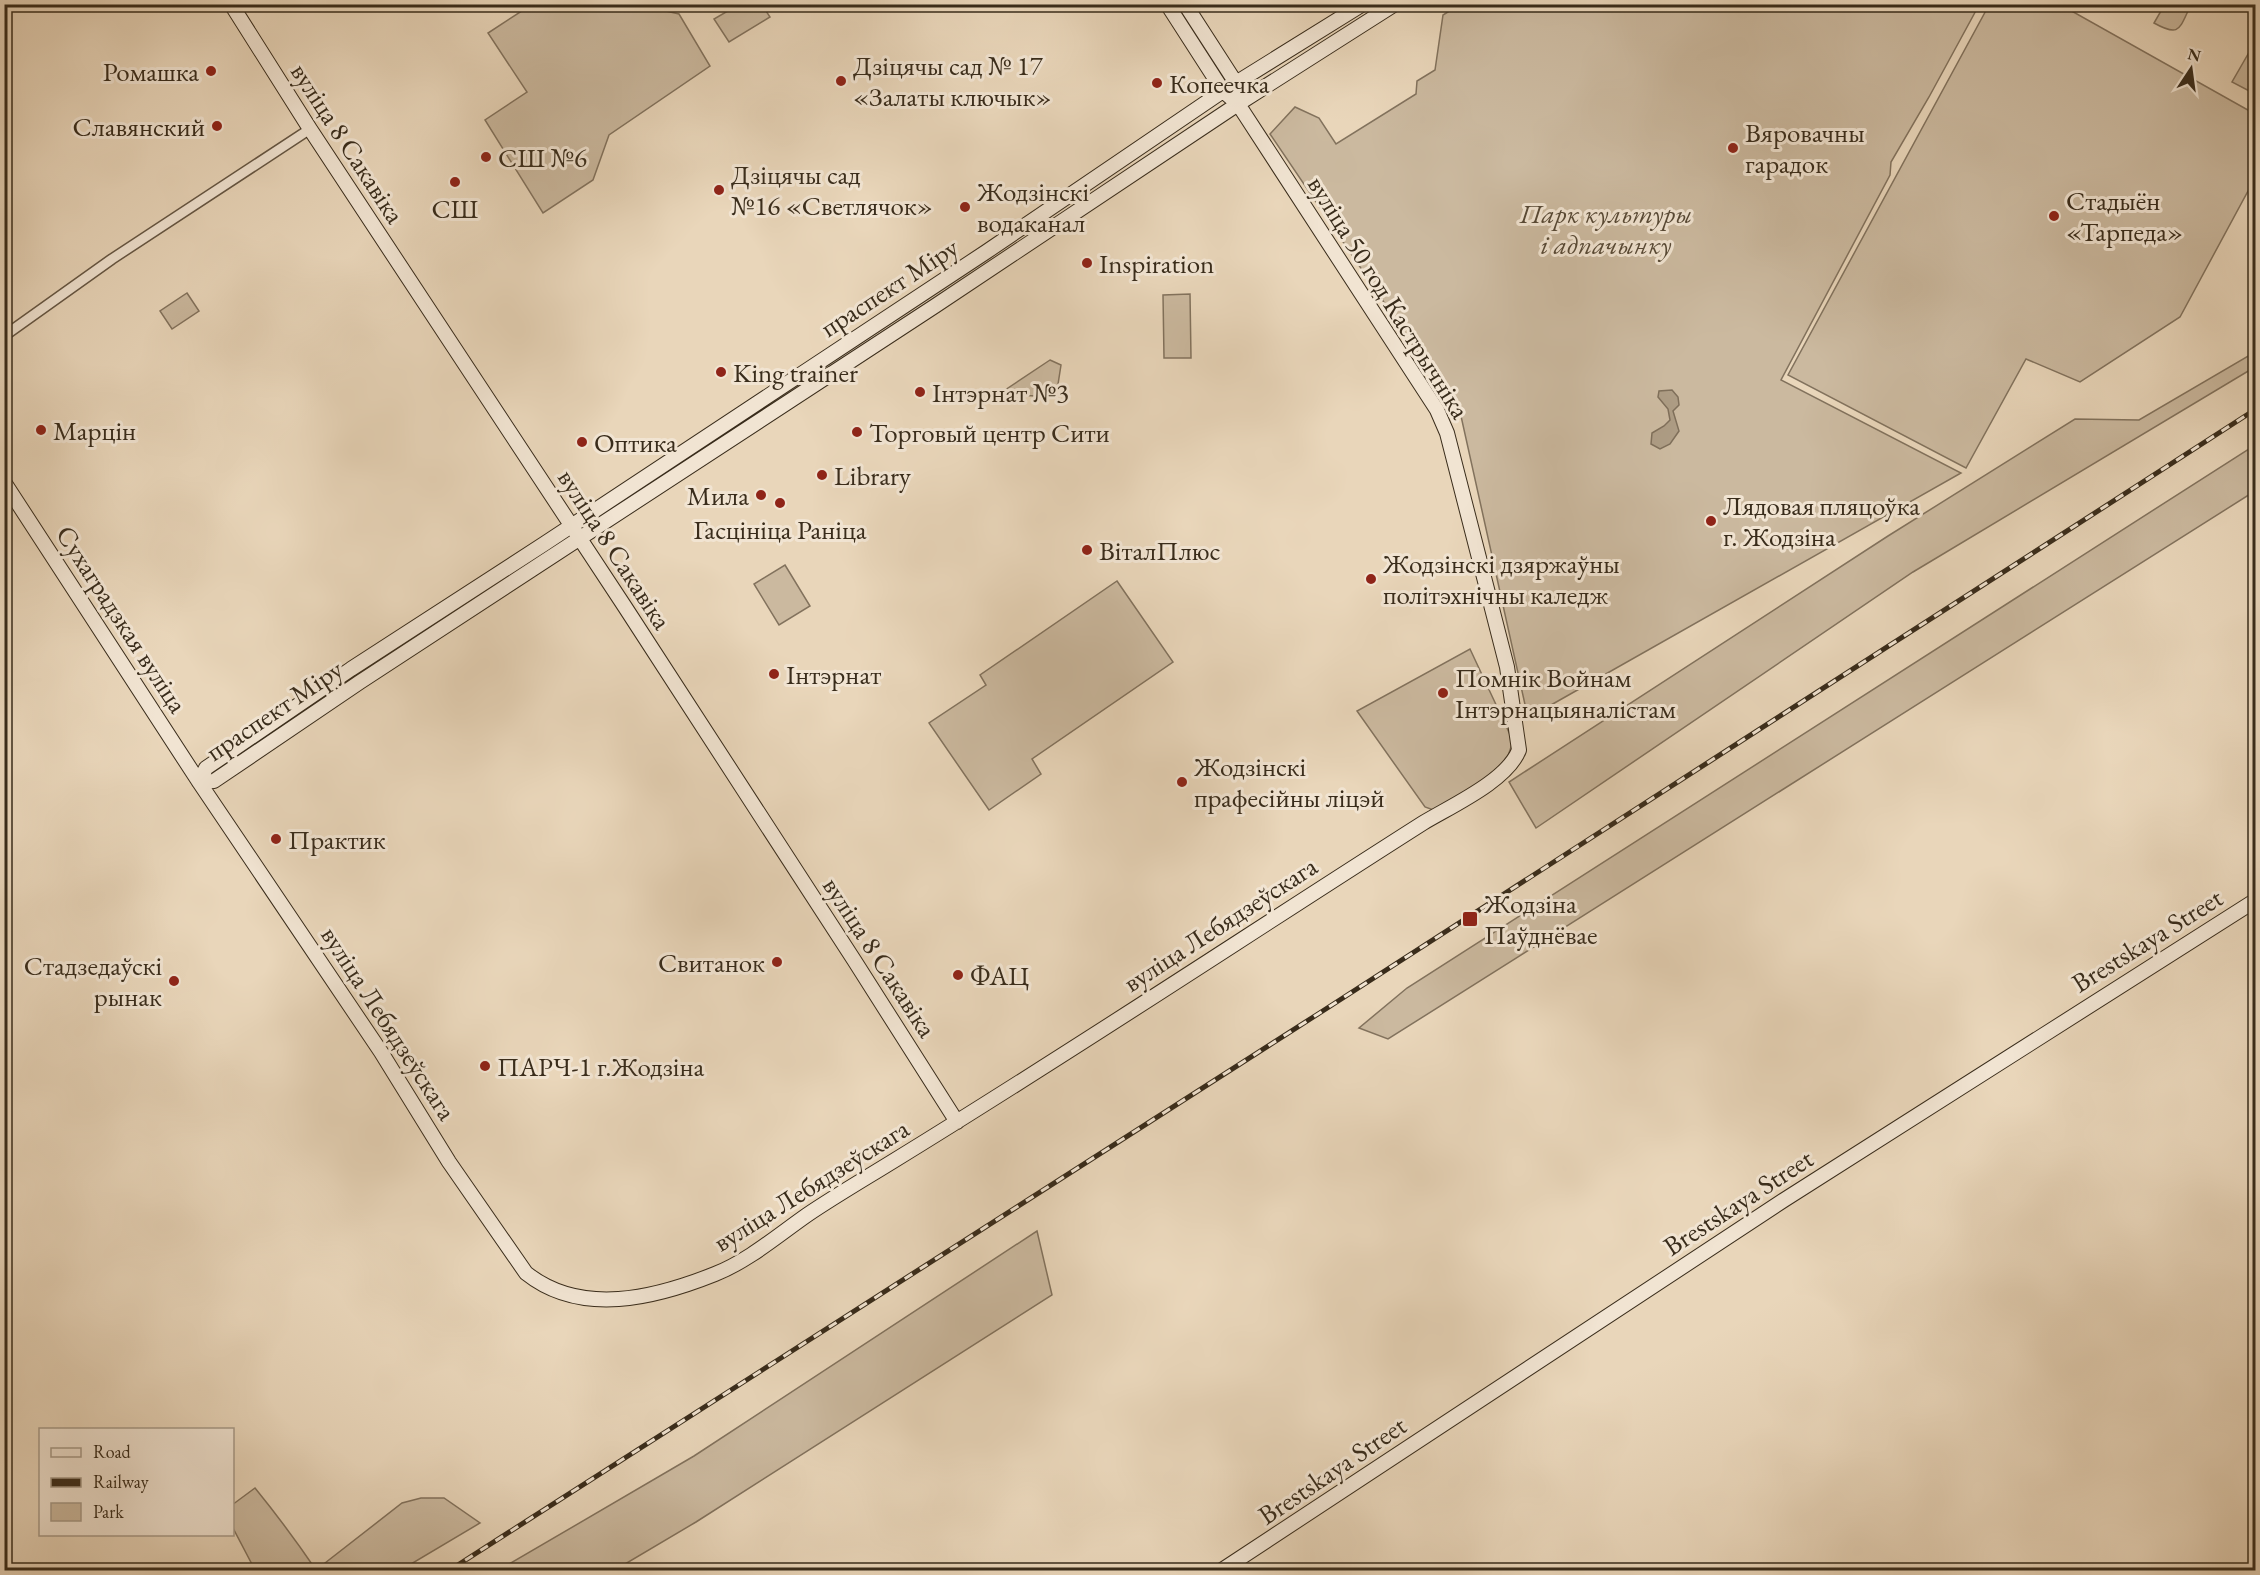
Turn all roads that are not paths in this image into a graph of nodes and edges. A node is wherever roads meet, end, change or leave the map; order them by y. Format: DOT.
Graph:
graph roads {
  1 [pos="231,4"];
  2 [pos="1167,4"];
  3 [pos="1185,4"];
  4 [pos="1363,4"];
  5 [pos="1395,4"];
  6 [pos="1230,87"];
  7 [pos="1238,104"];
  8 [pos="310,129"];
  9 [pos="967,264"];
  10 [pos="975,277"];
  11 [pos="4,336"];
  12 [pos="768,395"];
  13 [pos="776,408"];
  14 [pos="4,482"];
  15 [pos="571,525"];
  16 [pos="580,537"];
  17 [pos="373,654"];
  18 [pos="382,667"];
  19 [pos="1507,667"];
  20 [pos="199,782"];
  21 [pos="2256,900"];
  22 [pos="957,1122"];
  23 [pos="1222,1570"];
  1 -- 8 [label="main road, вуліца 8 Сакавіка"];
  2 -- 6 [label="main road, вуліца 50 год Кастрычніка"];
  3 -- 6 [label="main road, вуліца 50 год Кастрычніка"];
  4 -- 6 [label="main road, праспект Міру"];
  5 -- 7 [label="main road, праспект Міру"];
  6 -- 7 [label="main road, вуліца 50 год Кастрычніка"];
  6 -- 9 [label="main road, праспект Міру"];
  7 -- 10 [label="main road, праспект Міру"];
  7 -- 19 [label="main road, вуліца 50 год Кастрычніка"];
  8 -- 11 [label="street"];
  8 -- 15 [label="main road, вуліца 8 Сакавіка"];
  9 -- 10 [label="main road"];
  9 -- 12 [label="main road, праспект Міру"];
  10 -- 13 [label="main road, праспект Міру"];
  12 -- 13 [label="main road"];
  12 -- 15 [label="main road, праспект Міру"];
  13 -- 16 [label="main road, праспект Міру"];
  14 -- 20 [label="main road, Сухаградзкая вуліца"];
  15 -- 16 [label="main road, вуліца 8 Сакавіка"];
  15 -- 17 [label="main road, праспект Міру"];
  16 -- 18 [label="main road, праспект Міру"];
  16 -- 22 [label="main road, вуліца 8 Сакавіка"];
  17 -- 18 [label="main road"];
  17 -- 20 [label="main road, праспект Міру"];
  18 -- 20 [label="main road, праспект Міру"];
  19 -- 22 [label="main road, вуліца Лебядзеўскага"];
  20 -- 22 [label="main road, вуліца Лебядзеўскага"];
  21 -- 23 [label="main road, Brestskaya Street"];
}
